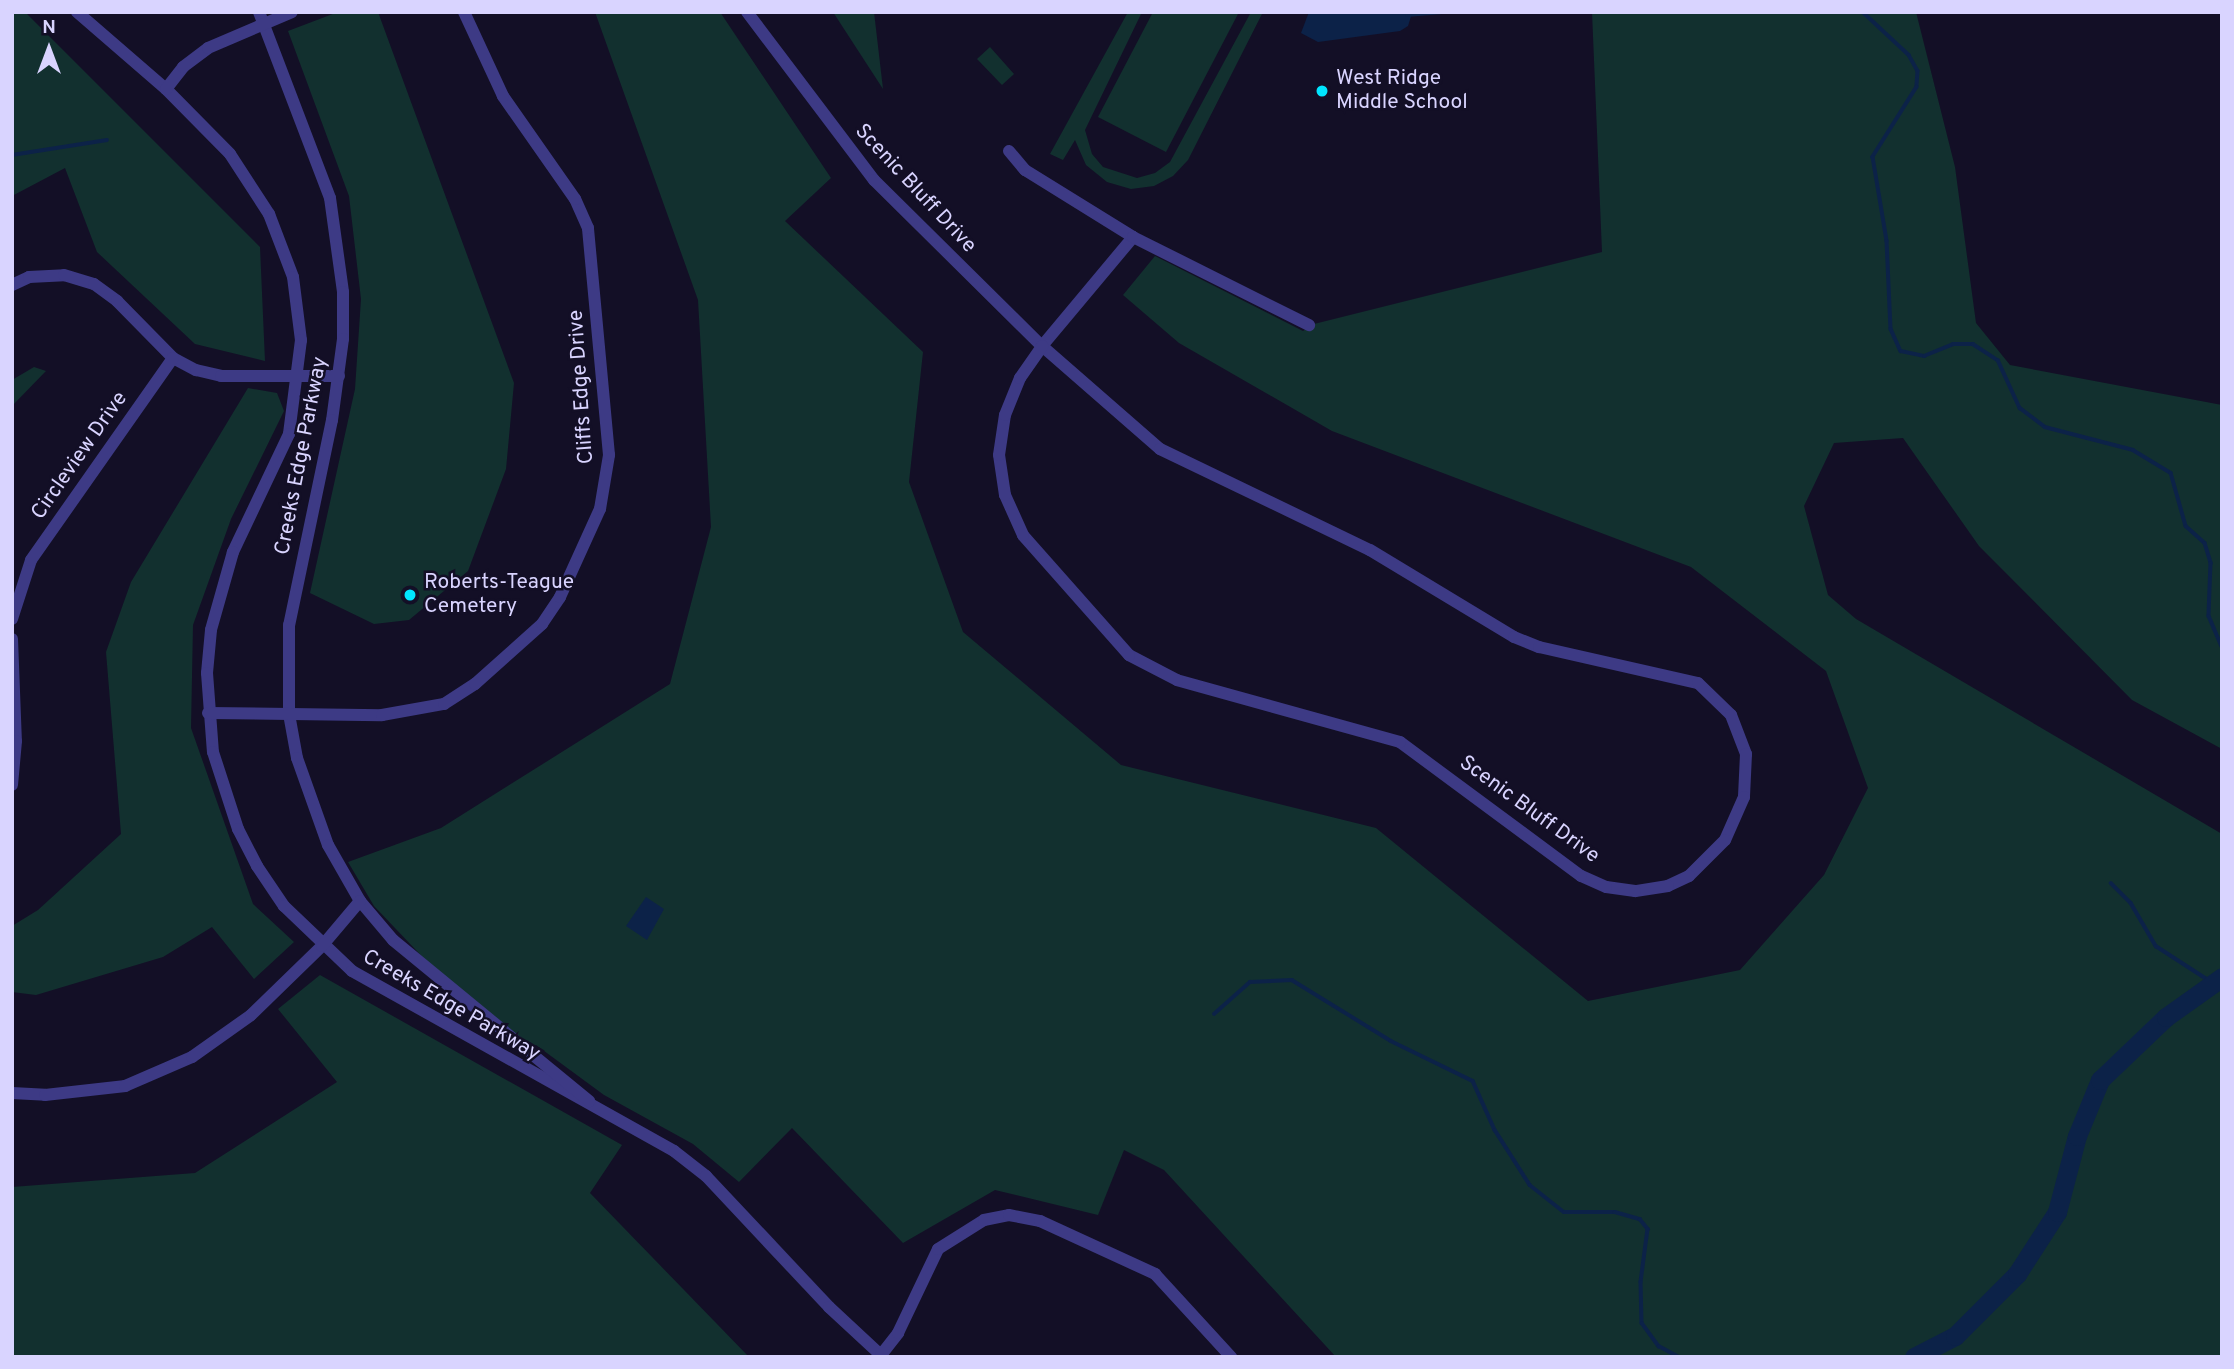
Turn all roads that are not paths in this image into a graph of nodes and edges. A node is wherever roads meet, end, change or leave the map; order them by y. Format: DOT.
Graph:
graph roads {
  1 [pos="77,12"];
  2 [pos="292,12"];
  3 [pos="464,12"];
  4 [pos="747,12"];
  5 [pos="261,18"];
  6 [pos="166,89"];
  7 [pos="1009,151"];
  8 [pos="1133,237"];
  9 [pos="12,285"];
  10 [pos="1309,325"];
  11 [pos="1042,346"];
  12 [pos="173,358"];
  13 [pos="339,376"];
  14 [pos="299,377"];
  15 [pos="12,620"];
  16 [pos="12,639"];
  17 [pos="208,713"];
  18 [pos="289,714"];
  19 [pos="12,785"];
  20 [pos="360,901"];
  21 [pos="322,946"];
  22 [pos="12,1093"];
  23 [pos="617,1123"];
  24 [pos="882,1356"];
  25 [pos="1231,1357"];
  1 -- 6 [label="street, Creeks Edge Parkway"];
  2 -- 5 [label="street"];
  3 -- 18 [label="street, Cliffs Edge Drive"];
  4 -- 11 [label="street, Scenic Bluff Drive"];
  5 -- 6 [label="street"];
  5 -- 13 [label="street, Creeks Edge Parkway"];
  6 -- 14 [label="street, Creeks Edge Parkway"];
  7 -- 8 [label="street"];
  8 -- 10 [label="street"];
  8 -- 11 [label="street, Scenic Bluff Drive"];
  9 -- 12 [label="street"];
  11 -- 11 [label="street, Scenic Bluff Drive"];
  12 -- 14 [label="street"];
  12 -- 15 [label="street, Circleview Drive"];
  13 -- 14 [label="street"];
  13 -- 18 [label="street, Creeks Edge Parkway"];
  14 -- 17 [label="street, Creeks Edge Parkway"];
  16 -- 19 [label="street"];
  17 -- 18 [label="street, Cliffs Edge Drive"];
  17 -- 21 [label="street, Creeks Edge Parkway"];
  18 -- 20 [label="street, Creeks Edge Parkway"];
  20 -- 21 [label="street"];
  20 -- 23 [label="street, Creeks Edge Parkway"];
  21 -- 22 [label="street"];
  21 -- 23 [label="street, Creeks Edge Parkway"];
  23 -- 24 [label="street, Creeks Edge Parkway"];
  24 -- 25 [label="street"];
}
